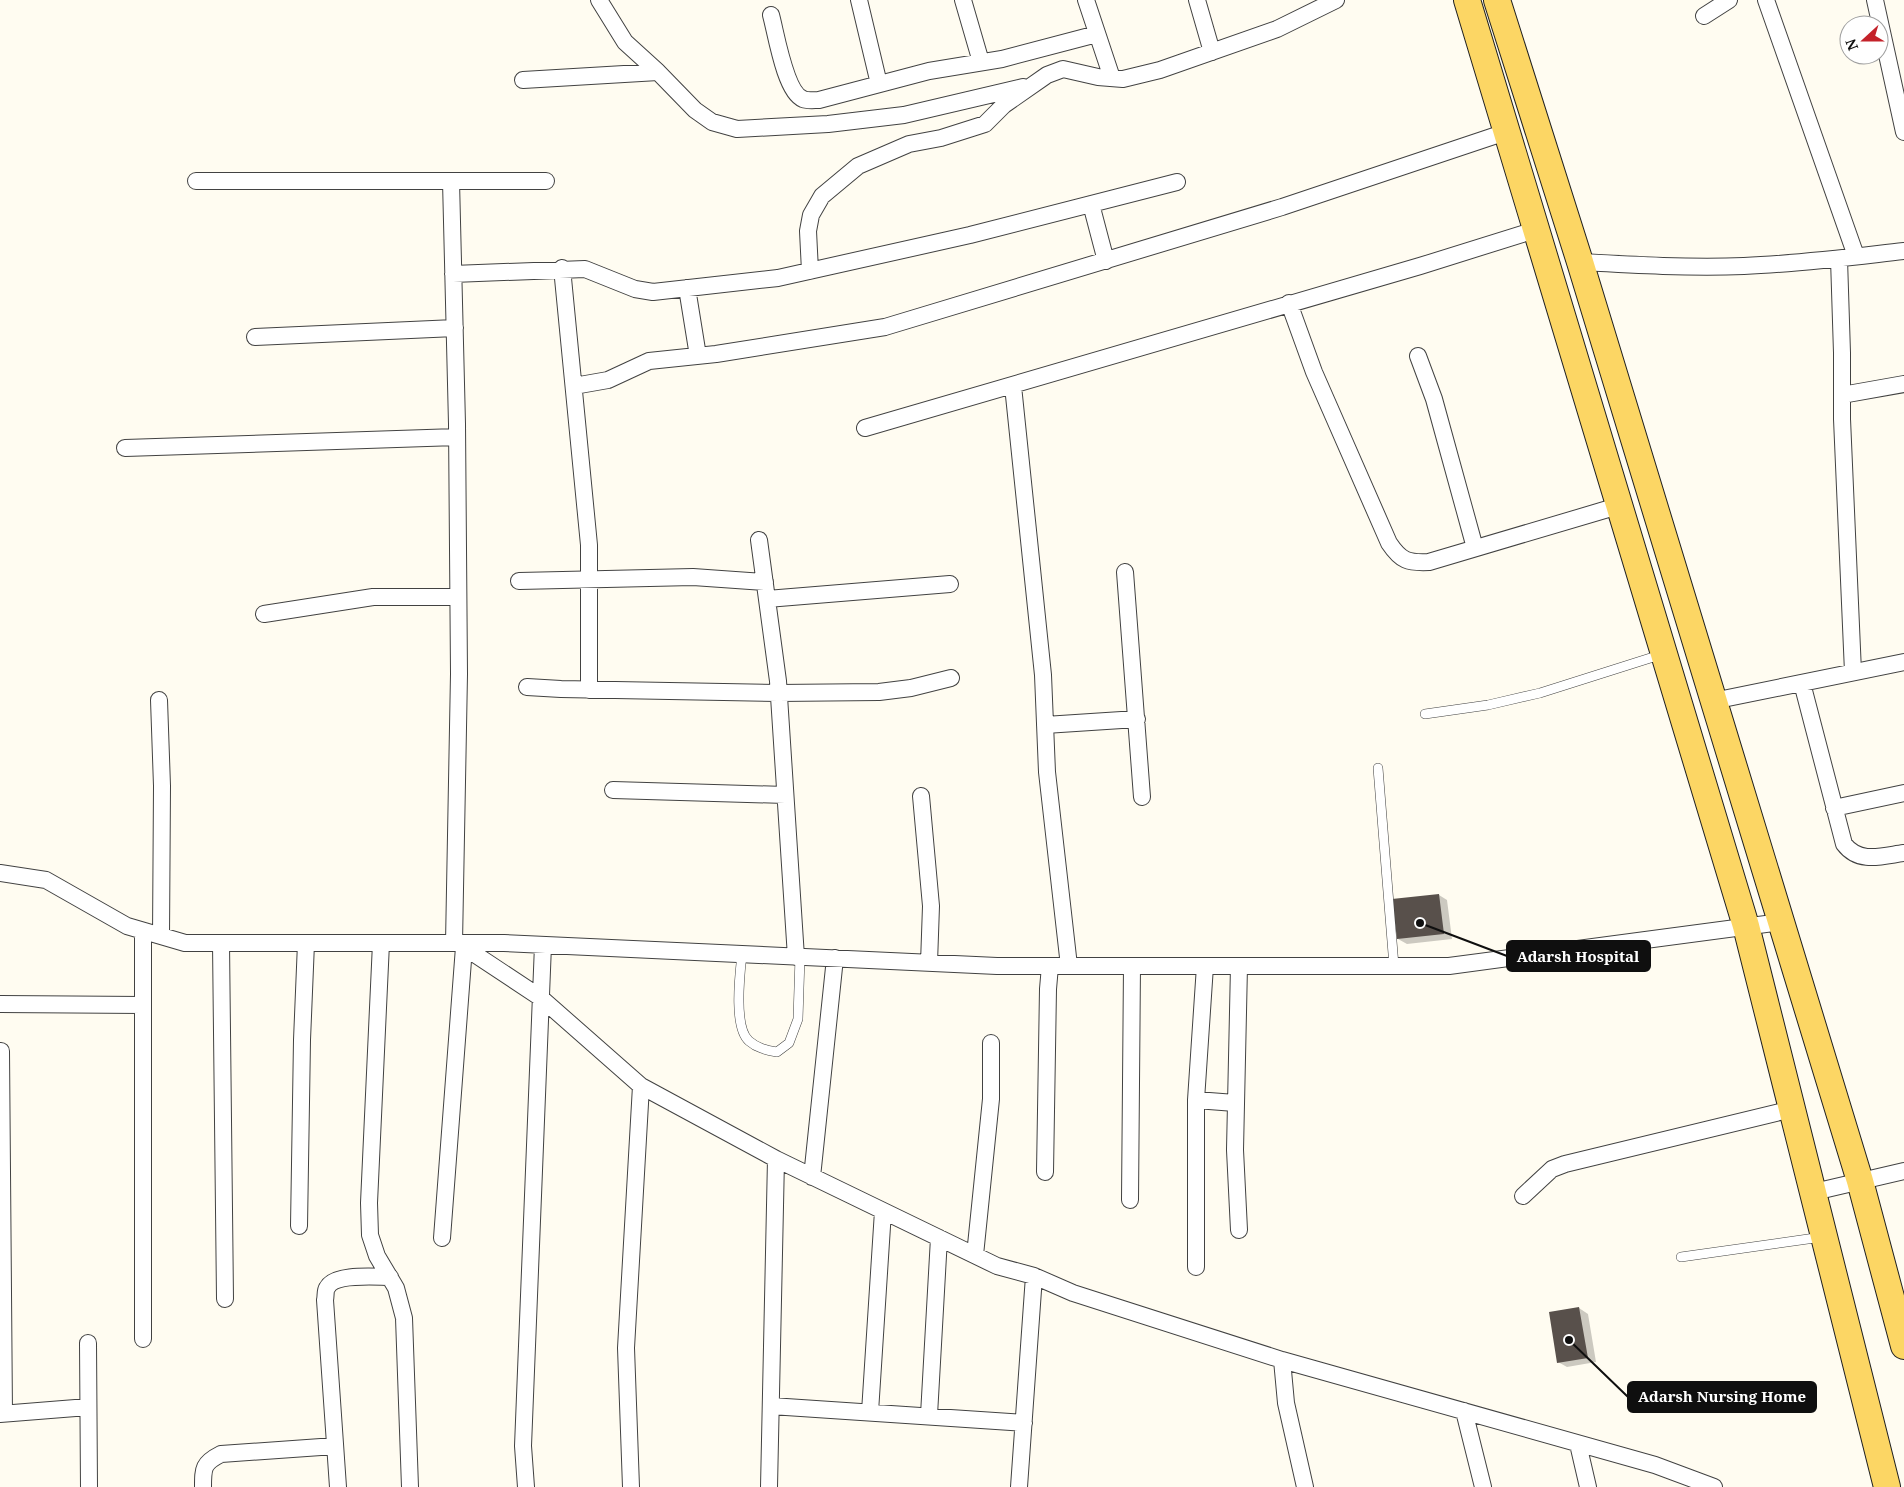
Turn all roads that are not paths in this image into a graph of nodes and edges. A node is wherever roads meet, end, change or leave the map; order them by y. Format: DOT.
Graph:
graph roads {
  1 [pos="599,0"];
  2 [pos="859,0"];
  3 [pos="964,0"];
  4 [pos="1086,0"];
  5 [pos="1197,0"];
  6 [pos="1336,0"];
  7 [pos="1467,0"];
  8 [pos="1497,0"];
  9 [pos="1729,0"];
  10 [pos="1766,0"];
  11 [pos="1875,0"];
  12 [pos="771,15"];
  13 [pos="1704,16"];
  14 [pos="1097,34"];
  15 [pos="1212,52"];
  16 [pos="981,62"];
  17 [pos="658,72"];
  18 [pos="1112,78"];
  19 [pos="522,80"];
  20 [pos="879,84"];
  21 [pos="1030,85"];
  22 [pos="1506,132"];
  23 [pos="1904,132"];
  24 [pos="451,181"];
  25 [pos="196,182"];
  26 [pos="546,182"];
  27 [pos="1177,182"];
  28 [pos="1091,204"];
  29 [pos="1534,230"];
  30 [pos="1904,251"];
  31 [pos="1856,256"];
  32 [pos="1838,259"];
  33 [pos="1106,261"];
  34 [pos="1580,262"];
  35 [pos="562,268"];
  36 [pos="810,271"];
  37 [pos="453,274"];
  38 [pos="687,288"];
  39 [pos="1289,303"];
  40 [pos="455,328"];
  41 [pos="255,337"];
  42 [pos="698,356"];
  43 [pos="1418,356"];
  44 [pos="1904,384"];
  45 [pos="574,386"];
  46 [pos="1013,386"];
  47 [pos="1842,395"];
  48 [pos="866,428"];
  49 [pos="457,437"];
  50 [pos="125,448"];
  51 [pos="1618,506"];
  52 [pos="759,540"];
  53 [pos="1475,548"];
  54 [pos="1125,572"];
  55 [pos="589,579"];
  56 [pos="519,581"];
  57 [pos="765,582"];
  58 [pos="950,584"];
  59 [pos="458,597"];
  60 [pos="767,599"];
  61 [pos="264,614"];
  62 [pos="1663,654"];
  63 [pos="1904,662"];
  64 [pos="1852,672"];
  65 [pos="951,678"];
  66 [pos="1802,683"];
  67 [pos="527,687"];
  68 [pos="589,690"];
  69 [pos="778,693"];
  70 [pos="159,700"];
  71 [pos="1713,701"];
  72 [pos="1425,714"];
  73 [pos="1136,719"];
  74 [pos="1045,725"];
  75 [pos="1378,768"];
  76 [pos="613,790"];
  77 [pos="1904,793"];
  78 [pos="785,795"];
  79 [pos="921,796"];
  80 [pos="1142,797"];
  81 [pos="1834,808"];
  82 [pos="1904,852"];
  83 [pos="0,873"];
  84 [pos="1781,922"];
  85 [pos="1746,926"];
  86 [pos="143,931"];
  87 [pos="161,936"];
  88 [pos="222,943"];
  89 [pos="306,943"];
  90 [pos="382,943"];
  91 [pos="459,944"];
  92 [pos="543,945"];
  93 [pos="742,954"];
  94 [pos="798,957"];
  95 [pos="836,958"];
  96 [pos="929,963"];
  97 [pos="1050,966"];
  98 [pos="1069,966"];
  99 [pos="1132,966"];
  100 [pos="1205,966"];
  101 [pos="1239,966"];
  102 [pos="1394,966"];
  103 [pos="541,998"];
  104 [pos="0,1004"];
  105 [pos="143,1005"];
  106 [pos="991,1043"];
  107 [pos="1,1051"];
  108 [pos="641,1086"];
  109 [pos="1196,1100"];
  110 [pos="1235,1103"];
  111 [pos="1792,1109"];
  112 [pos="0,1113"];
  113 [pos="776,1160"];
  114 [pos="1904,1171"];
  115 [pos="1045,1172"];
  116 [pos="812,1177"];
  117 [pos="1860,1181"];
  118 [pos="1814,1192"];
  119 [pos="1523,1196"];
  120 [pos="1130,1200"];
  121 [pos="883,1211"];
  122 [pos="299,1226"];
  123 [pos="1240,1230"];
  124 [pos="1825,1236"];
  125 [pos="442,1238"];
  126 [pos="939,1238"];
  127 [pos="975,1255"];
  128 [pos="1681,1257"];
  129 [pos="1196,1267"];
  130 [pos="1034,1276"];
  131 [pos="390,1277"];
  132 [pos="225,1299"];
  133 [pos="142,1339"];
  134 [pos="88,1343"];
  135 [pos="1904,1346"];
  136 [pos="1282,1360"];
  137 [pos="771,1406"];
  138 [pos="88,1407"];
  139 [pos="1464,1411"];
  140 [pos="870,1412"];
  141 [pos="2,1414"];
  142 [pos="929,1415"];
  143 [pos="1024,1423"];
  144 [pos="1578,1444"];
  145 [pos="335,1446"];
  146 [pos="89,1487"];
  147 [pos="202,1487"];
  148 [pos="338,1487"];
  149 [pos="410,1487"];
  150 [pos="526,1487"];
  151 [pos="632,1487"];
  152 [pos="769,1487"];
  153 [pos="1019,1487"];
  154 [pos="1305,1487"];
  155 [pos="1483,1487"];
  156 [pos="1588,1487"];
  157 [pos="1714,1487"];
  158 [pos="1887,1487"];
  1 -- 17 [label="street"];
  2 -- 20 [label="street"];
  3 -- 16 [label="street"];
  4 -- 14 [label="street"];
  5 -- 15 [label="street"];
  6 -- 15 [label="street"];
  7 -- 22 [label="main road"];
  8 -- 34 [label="main road"];
  9 -- 13 [label="street"];
  10 -- 31 [label="street"];
  11 -- 23 [label="street"];
  12 -- 20 [label="street"];
  14 -- 16 [label="street"];
  14 -- 18 [label="street"];
  15 -- 18 [label="street"];
  16 -- 20 [label="street"];
  17 -- 19 [label="street"];
  17 -- 21 [label="street"];
  18 -- 21 [label="street"];
  21 -- 36 [label="street"];
  22 -- 29 [label="main road"];
  22 -- 33 [label="street"];
  24 -- 25 [label="street"];
  24 -- 26 [label="street"];
  24 -- 37 [label="street"];
  27 -- 28 [label="street"];
  28 -- 33 [label="street"];
  28 -- 36 [label="street"];
  29 -- 39 [label="street"];
  29 -- 51 [label="main road"];
  30 -- 31 [label="street"];
  31 -- 32 [label="street"];
  32 -- 34 [label="street"];
  32 -- 47 [label="street"];
  33 -- 42 [label="street"];
  34 -- 71 [label="main road"];
  35 -- 37 [label="street"];
  35 -- 38 [label="street"];
  35 -- 45 [label="street"];
  36 -- 38 [label="street"];
  37 -- 40 [label="street"];
  38 -- 42 [label="street"];
  39 -- 46 [label="street"];
  39 -- 53 [label="street"];
  40 -- 41 [label="street"];
  40 -- 49 [label="street"];
  42 -- 45 [label="street"];
  43 -- 53 [label="street"];
  44 -- 47 [label="street"];
  45 -- 55 [label="street"];
  46 -- 48 [label="street"];
  46 -- 74 [label="street"];
  47 -- 64 [label="street"];
  49 -- 50 [label="street"];
  49 -- 59 [label="street"];
  51 -- 53 [label="street"];
  51 -- 62 [label="main road"];
  52 -- 57 [label="street"];
  54 -- 73 [label="street"];
  55 -- 56 [label="street"];
  55 -- 57 [label="street"];
  55 -- 68 [label="street"];
  57 -- 60 [label="street"];
  58 -- 60 [label="street"];
  59 -- 61 [label="street"];
  59 -- 91 [label="street"];
  60 -- 69 [label="street"];
  62 -- 72 [label="lane"];
  62 -- 85 [label="main road"];
  63 -- 64 [label="street"];
  64 -- 66 [label="street"];
  65 -- 69 [label="street"];
  66 -- 71 [label="street"];
  66 -- 81 [label="street"];
  67 -- 68 [label="street"];
  68 -- 69 [label="street"];
  69 -- 78 [label="street"];
  70 -- 87 [label="street"];
  71 -- 84 [label="main road"];
  73 -- 74 [label="street"];
  73 -- 80 [label="street"];
  74 -- 98 [label="street"];
  75 -- 102 [label="lane"];
  76 -- 78 [label="street"];
  77 -- 81 [label="street"];
  78 -- 94 [label="street"];
  79 -- 96 [label="street"];
  81 -- 82 [label="street"];
  83 -- 86 [label="street"];
  84 -- 85 [label="street"];
  84 -- 117 [label="main road"];
  85 -- 102 [label="street"];
  85 -- 111 [label="main road"];
  86 -- 87 [label="street"];
  86 -- 105 [label="street"];
  87 -- 88 [label="street"];
  88 -- 89 [label="street"];
  88 -- 132 [label="street"];
  89 -- 90 [label="street"];
  89 -- 122 [label="street"];
  90 -- 91 [label="street"];
  90 -- 131 [label="street"];
  91 -- 92 [label="street"];
  91 -- 103 [label="street"];
  91 -- 125 [label="street"];
  92 -- 93 [label="street"];
  92 -- 103 [label="street"];
  93 -- 94 [label="street"];
  93 -- 94 [label="lane"];
  94 -- 95 [label="street"];
  95 -- 96 [label="street"];
  95 -- 116 [label="street"];
  96 -- 97 [label="street"];
  97 -- 98 [label="street"];
  97 -- 115 [label="street"];
  98 -- 99 [label="street"];
  99 -- 100 [label="street"];
  99 -- 120 [label="street"];
  100 -- 101 [label="street"];
  100 -- 109 [label="street"];
  101 -- 102 [label="street"];
  101 -- 110 [label="street"];
  103 -- 108 [label="street"];
  103 -- 150 [label="street"];
  104 -- 105 [label="street"];
  105 -- 133 [label="street"];
  106 -- 127 [label="street"];
  107 -- 112 [label="street"];
  108 -- 113 [label="street"];
  108 -- 151 [label="street"];
  109 -- 110 [label="street"];
  109 -- 129 [label="street"];
  110 -- 123 [label="street"];
  111 -- 118 [label="main road"];
  111 -- 119 [label="street"];
  112 -- 141 [label="street"];
  113 -- 116 [label="street"];
  113 -- 137 [label="street"];
  114 -- 117 [label="street"];
  116 -- 121 [label="street"];
  117 -- 118 [label="street"];
  117 -- 135 [label="main road"];
  118 -- 124 [label="main road"];
  121 -- 126 [label="street"];
  121 -- 140 [label="street"];
  124 -- 128 [label="lane"];
  124 -- 158 [label="main road"];
  126 -- 127 [label="street"];
  126 -- 142 [label="street"];
  127 -- 130 [label="street"];
  130 -- 136 [label="street"];
  130 -- 143 [label="street"];
  131 -- 145 [label="street"];
  131 -- 149 [label="street"];
  134 -- 138 [label="street"];
  136 -- 139 [label="street"];
  136 -- 154 [label="street"];
  137 -- 140 [label="street"];
  137 -- 152 [label="street"];
  138 -- 141 [label="street"];
  138 -- 146 [label="street"];
  139 -- 144 [label="street"];
  139 -- 155 [label="street"];
  140 -- 142 [label="street"];
  142 -- 143 [label="street"];
  143 -- 153 [label="street"];
  144 -- 156 [label="street"];
  144 -- 157 [label="street"];
  145 -- 147 [label="street"];
  145 -- 148 [label="street"];
}
